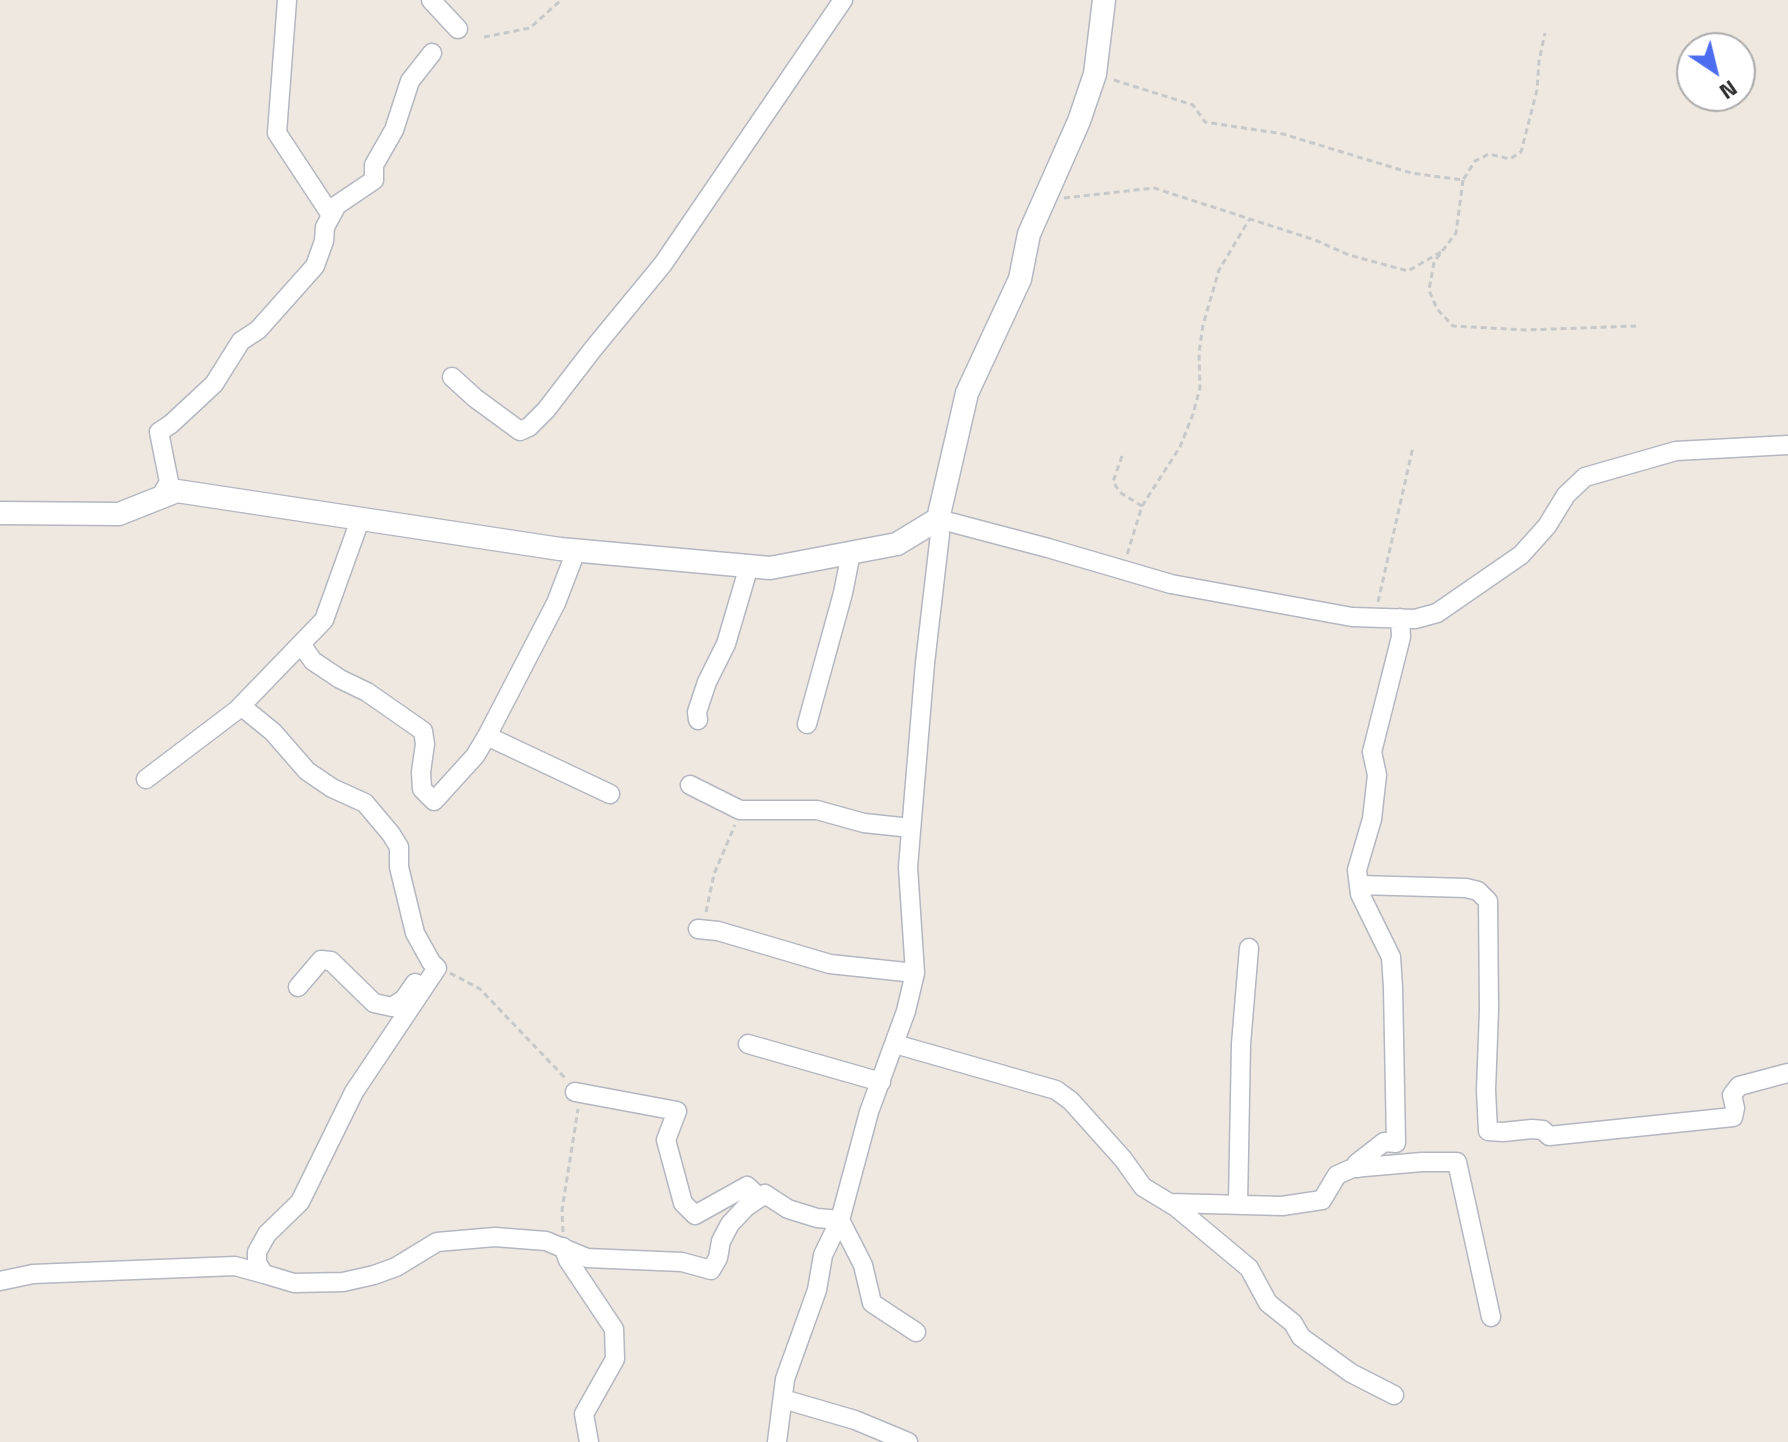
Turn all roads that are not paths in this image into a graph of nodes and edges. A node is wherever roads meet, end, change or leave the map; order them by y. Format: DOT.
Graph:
graph roads {
  1 [pos="287,0"];
  2 [pos="431,0"];
  3 [pos="843,0"];
  4 [pos="1104,0"];
  5 [pos="458,29"];
  6 [pos="432,53"];
  7 [pos="331,215"];
  8 [pos="452,377"];
  9 [pos="1788,445"];
  10 [pos="160,498"];
  11 [pos="0,513"];
  12 [pos="938,519"];
  13 [pos="360,520"];
  14 [pos="576,551"];
  15 [pos="851,553"];
  16 [pos="749,566"];
  17 [pos="1400,618"];
  18 [pos="301,644"];
  19 [pos="241,706"];
  20 [pos="698,720"];
  21 [pos="807,724"];
  22 [pos="487,736"];
  23 [pos="146,779"];
  24 [pos="690,785"];
  25 [pos="610,794"];
  26 [pos="911,828"];
  27 [pos="1359,885"];
  28 [pos="698,929"];
  29 [pos="1249,948"];
  30 [pos="434,965"];
  31 [pos="915,973"];
  32 [pos="298,987"];
  33 [pos="748,1044"];
  34 [pos="895,1044"];
  35 [pos="1788,1073"];
  36 [pos="881,1082"];
  37 [pos="575,1092"];
  38 [pos="1358,1168"];
  39 [pos="760,1198"];
  40 [pos="1170,1203"];
  41 [pos="1238,1204"];
  42 [pos="840,1220"];
  43 [pos="563,1247"];
  44 [pos="264,1274"];
  45 [pos="0,1281"];
  46 [pos="1491,1317"];
  47 [pos="916,1332"];
  48 [pos="1394,1395"];
  49 [pos="783,1399"];
  50 [pos="589,1442"];
  51 [pos="777,1442"];
  52 [pos="908,1442"];
  1 -- 7 [label="street"];
  2 -- 5 [label="street"];
  3 -- 8 [label="street"];
  4 -- 12 [label="street"];
  6 -- 7 [label="street"];
  7 -- 10 [label="street"];
  9 -- 17 [label="street"];
  10 -- 11 [label="street"];
  10 -- 13 [label="street"];
  12 -- 15 [label="street"];
  12 -- 17 [label="street"];
  12 -- 26 [label="street"];
  13 -- 14 [label="street"];
  13 -- 18 [label="street"];
  14 -- 16 [label="street"];
  14 -- 22 [label="street"];
  15 -- 16 [label="street"];
  15 -- 21 [label="street"];
  16 -- 20 [label="street"];
  17 -- 27 [label="street"];
  18 -- 19 [label="street"];
  18 -- 22 [label="street"];
  19 -- 23 [label="street"];
  19 -- 30 [label="street"];
  22 -- 25 [label="street"];
  24 -- 26 [label="street"];
  26 -- 31 [label="street"];
  27 -- 35 [label="street"];
  27 -- 38 [label="street"];
  28 -- 31 [label="street"];
  29 -- 41 [label="street"];
  30 -- 32 [label="street"];
  30 -- 44 [label="street"];
  31 -- 34 [label="street"];
  33 -- 36 [label="street"];
  34 -- 36 [label="street"];
  34 -- 40 [label="street"];
  36 -- 42 [label="street"];
  37 -- 39 [label="street"];
  38 -- 41 [label="street"];
  38 -- 46 [label="street"];
  39 -- 42 [label="street"];
  39 -- 43 [label="street"];
  40 -- 41 [label="street"];
  40 -- 48 [label="street"];
  42 -- 47 [label="street"];
  42 -- 49 [label="street"];
  43 -- 44 [label="street"];
  43 -- 50 [label="street"];
  44 -- 45 [label="street"];
  49 -- 51 [label="street"];
  49 -- 52 [label="street"];
}
